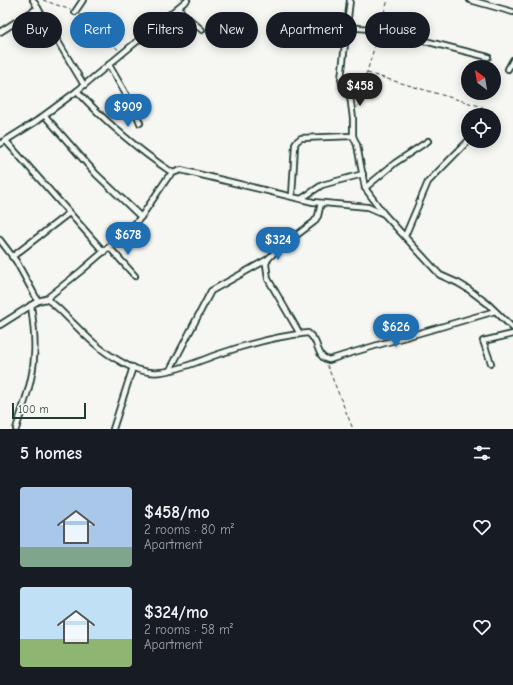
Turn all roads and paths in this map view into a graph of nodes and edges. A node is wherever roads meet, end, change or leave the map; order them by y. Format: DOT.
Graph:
graph roads {
  1 [pos="33,0"];
  2 [pos="42,0"];
  3 [pos="83,0"];
  4 [pos="187,0"];
  5 [pos="350,0"];
  6 [pos="388,0"];
  7 [pos="470,0"];
  8 [pos="179,7"];
  9 [pos="38,8"];
  10 [pos="75,12"];
  11 [pos="349,12"];
  12 [pos="384,12"];
  13 [pos="513,12"];
  14 [pos="202,30"];
  15 [pos="0,32"];
  16 [pos="430,42"];
  17 [pos="117,48"];
  18 [pos="345,48"];
  19 [pos="374,48"];
  20 [pos="122,54"];
  21 [pos="488,57"];
  22 [pos="513,60"];
  23 [pos="109,65"];
  24 [pos="508,69"];
  25 [pos="366,73"];
  26 [pos="84,85"];
  27 [pos="77,91"];
  28 [pos="483,107"];
  29 [pos="45,116"];
  30 [pos="353,118"];
  31 [pos="140,123"];
  32 [pos="353,136"];
  33 [pos="6,141"];
  34 [pos="428,142"];
  35 [pos="0,144"];
  36 [pos="461,147"];
  37 [pos="173,173"];
  38 [pos="363,174"];
  39 [pos="365,188"];
  40 [pos="292,196"];
  41 [pos="301,199"];
  42 [pos="321,203"];
  43 [pos="69,213"];
  44 [pos="384,214"];
  45 [pos="140,217"];
  46 [pos="404,236"];
  47 [pos="0,240"];
  48 [pos="109,247"];
  49 [pos="104,252"];
  50 [pos="12,256"];
  51 [pos="268,259"];
  52 [pos="135,276"];
  53 [pos="46,298"];
  54 [pos="38,301"];
  55 [pos="31,305"];
  56 [pos="496,311"];
  57 [pos="0,325"];
  58 [pos="513,328"];
  59 [pos="300,334"];
  60 [pos="513,334"];
  61 [pos="324,359"];
  62 [pos="491,363"];
  63 [pos="133,367"];
  64 [pos="170,370"];
  65 [pos="16,429"];
  66 [pos="113,429"];
  67 [pos="353,429"];
  1 -- 9 [label="street"];
  2 -- 10 [label="path"];
  3 -- 10 [label="street"];
  4 -- 8 [label="street"];
  5 -- 11 [label="street"];
  6 -- 12 [label="path"];
  7 -- 13 [label="street"];
  8 -- 14 [label="street"];
  8 -- 20 [label="street"];
  9 -- 15 [label="street"];
  9 -- 26 [label="street"];
  16 -- 21 [label="street"];
  17 -- 20 [label="path"];
  18 -- 30 [label="street"];
  19 -- 25 [label="path"];
  20 -- 23 [label="street"];
  22 -- 24 [label="street"];
  23 -- 26 [label="street"];
  23 -- 31 [label="street"];
  25 -- 28 [label="path"];
  25 -- 30 [label="path"];
  26 -- 27 [label="street"];
  27 -- 29 [label="street"];
  27 -- 37 [label="street"];
  29 -- 33 [label="street"];
  29 -- 45 [label="street"];
  30 -- 32 [label="street"];
  32 -- 38 [label="street"];
  32 -- 40 [label="street"];
  33 -- 35 [label="street"];
  33 -- 43 [label="street"];
  34 -- 39 [label="street"];
  36 -- 46 [label="street"];
  37 -- 40 [label="street"];
  37 -- 45 [label="street"];
  38 -- 39 [label="street"];
  38 -- 41 [label="street"];
  39 -- 44 [label="street"];
  40 -- 41 [label="street"];
  41 -- 42 [label="street"];
  42 -- 44 [label="street"];
  42 -- 51 [label="street"];
  43 -- 49 [label="street"];
  43 -- 50 [label="street"];
  44 -- 46 [label="street"];
  45 -- 48 [label="street"];
  46 -- 56 [label="street"];
  47 -- 50 [label="street"];
  48 -- 49 [label="street"];
  48 -- 52 [label="street"];
  49 -- 53 [label="street"];
  50 -- 54 [label="street"];
  51 -- 59 [label="street"];
  51 -- 64 [label="street"];
  53 -- 54 [label="street"];
  53 -- 63 [label="street"];
  54 -- 55 [label="street"];
  55 -- 57 [label="street"];
  55 -- 65 [label="street"];
  56 -- 58 [label="street"];
  56 -- 61 [label="street"];
  59 -- 61 [label="street"];
  59 -- 64 [label="street"];
  60 -- 62 [label="street"];
  61 -- 67 [label="path"];
  63 -- 64 [label="street"];
  63 -- 66 [label="street"];
}
